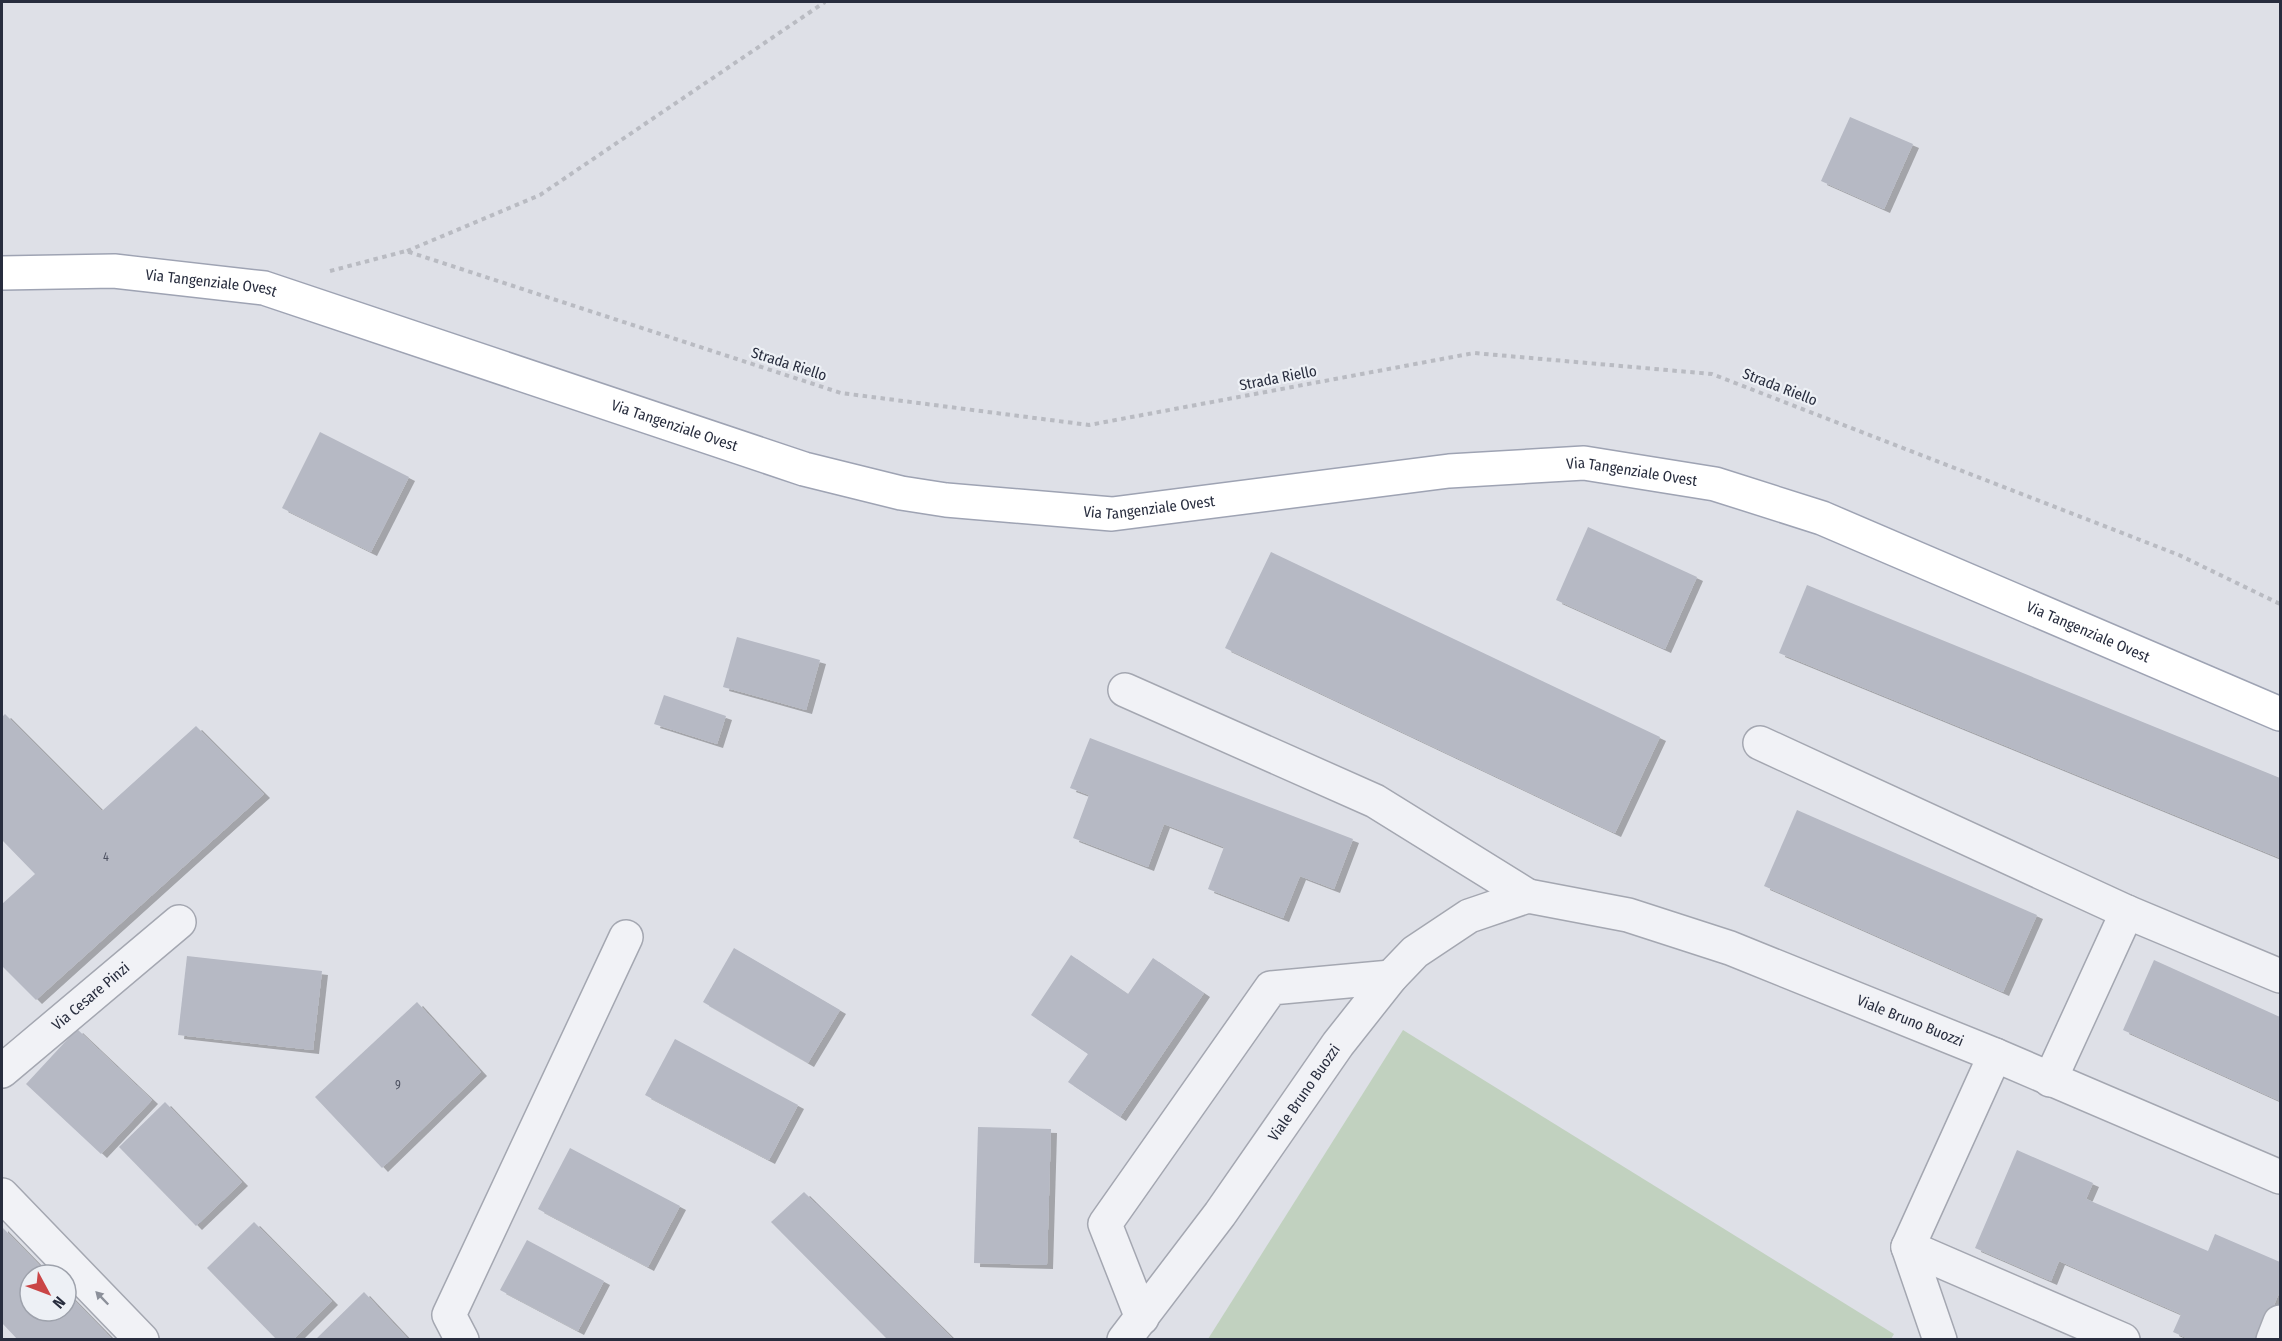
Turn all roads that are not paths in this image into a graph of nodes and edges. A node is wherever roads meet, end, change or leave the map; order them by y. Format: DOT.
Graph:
graph roads {
  1 [pos="2,273"];
  2 [pos="1125,690"];
  3 [pos="2280,714"];
  4 [pos="1760,742"];
  5 [pos="1528,896"];
  6 [pos="2127,912"];
  7 [pos="179,922"];
  8 [pos="626,937"];
  9 [pos="2280,976"];
  10 [pos="1391,977"];
  11 [pos="1995,1055"];
  12 [pos="2,1071"];
  13 [pos="2050,1080"];
  14 [pos="2280,1177"];
  15 [pos="2,1195"];
  16 [pos="1908,1248"];
  17 [pos="2280,1322"];
  18 [pos="456,1327"];
  19 [pos="1133,1329"];
  20 [pos="142,1340"];
  21 [pos="1940,1340"];
  22 [pos="2123,1340"];
  23 [pos="2273,1340"];
  1 -- 3 [label="main road, Via Tangenziale Ovest"];
  2 -- 5 [label="street, Viale Bruno Buozzi"];
  4 -- 6 [label="street"];
  5 -- 10 [label="street, Viale Bruno Buozzi"];
  5 -- 11 [label="street, Viale Bruno Buozzi"];
  6 -- 9 [label="street"];
  6 -- 13 [label="street"];
  7 -- 12 [label="street, Via Cesare Pinzi"];
  8 -- 18 [label="street"];
  10 -- 19 [label="street, Viale Bruno Buozzi"];
  10 -- 19 [label="street"];
  11 -- 13 [label="street, Viale Bruno Buozzi"];
  11 -- 16 [label="street"];
  13 -- 14 [label="street, Viale Bruno Buozzi"];
  20 -- 15 [label="street, one-way"];
  16 -- 21 [label="street"];
  16 -- 22 [label="street"];
  17 -- 23 [label="street"];
}
